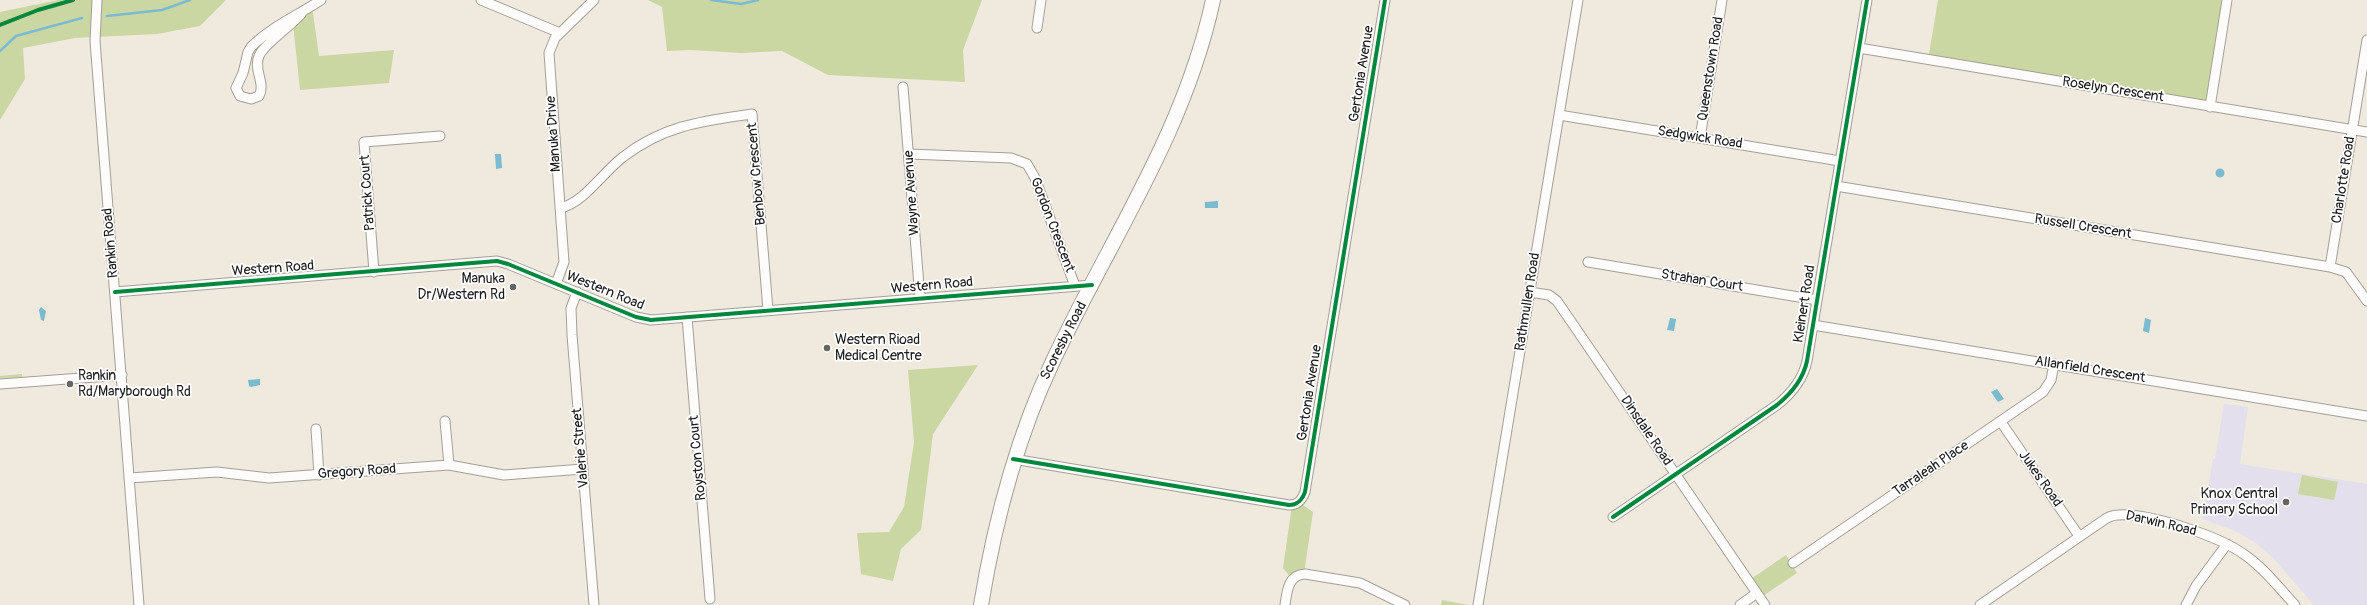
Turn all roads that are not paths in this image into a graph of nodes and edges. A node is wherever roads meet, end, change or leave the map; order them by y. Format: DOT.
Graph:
graph roads {
  1 [pos="97,0"];
  2 [pos="321,0"];
  3 [pos="481,0"];
  4 [pos="594,0"];
  5 [pos="1041,0"];
  6 [pos="1213,0"];
  7 [pos="1385,0"];
  8 [pos="1578,0"];
  9 [pos="1722,0"];
  10 [pos="1867,0"];
  11 [pos="2228,0"];
  12 [pos="301,14"];
  13 [pos="1037,28"];
  14 [pos="560,33"];
  15 [pos="2367,40"];
  16 [pos="1859,48"];
  17 [pos="904,87"];
  18 [pos="2210,106"];
  19 [pos="1559,115"];
  20 [pos="2352,130"];
  21 [pos="2367,132"];
  22 [pos="440,136"];
  23 [pos="1700,138"];
  24 [pos="909,154"];
  25 [pos="1840,161"];
  26 [pos="1836,186"];
  27 [pos="560,208"];
  28 [pos="1588,262"];
  29 [pos="2330,267"];
  30 [pos="374,272"];
  31 [pos="556,284"];
  32 [pos="1092,285"];
  33 [pos="1074,286"];
  34 [pos="115,292"];
  35 [pos="577,292"];
  36 [pos="1530,292"];
  37 [pos="920,298"];
  38 [pos="1817,300"];
  39 [pos="2367,301"];
  40 [pos="768,310"];
  41 [pos="687,317"];
  42 [pos="1813,325"];
  43 [pos="2054,364"];
  44 [pos="122,374"];
  45 [pos="0,384"];
  46 [pos="2367,416"];
  47 [pos="445,421"];
  48 [pos="2001,422"];
  49 [pos="316,429"];
  50 [pos="1013,459"];
  51 [pos="449,465"];
  52 [pos="583,469"];
  53 [pos="1676,474"];
  54 [pos="319,475"];
  55 [pos="130,478"];
  56 [pos="1613,517"];
  57 [pos="2079,536"];
  58 [pos="2227,544"];
  59 [pos="1793,563"];
  60 [pos="1757,593"];
  61 [pos="710,599"];
  62 [pos="139,605"];
  63 [pos="594,605"];
  64 [pos="981,605"];
  65 [pos="1285,605"];
  66 [pos="1405,605"];
  67 [pos="1478,605"];
  68 [pos="1740,605"];
  69 [pos="1765,605"];
  70 [pos="1980,605"];
  71 [pos="2186,605"];
  72 [pos="2295,605"];
  1 -- 34 [label="street, Rankin Road"];
  2 -- 12 [label="street"];
  3 -- 14 [label="street"];
  4 -- 14 [label="street, Manuka Drive"];
  5 -- 13 [label="street"];
  6 -- 32 [label="main road, Scoresby Road"];
  7 -- 50 [label="street, Gertonia Avenue"];
  8 -- 19 [label="street, Rathmullen Road"];
  9 -- 23 [label="street, Queenstown Road"];
  10 -- 16 [label="street, Kleinert Road"];
  11 -- 18 [label="street"];
  12 -- 12 [label="street"];
  14 -- 27 [label="street, Manuka Drive"];
  15 -- 20 [label="street, Charlotte Road"];
  16 -- 18 [label="street, Roselyn Crescent"];
  16 -- 25 [label="street, Kleinert Road"];
  17 -- 24 [label="street, Wayne Avenue"];
  18 -- 20 [label="street, Roselyn Crescent"];
  19 -- 23 [label="street, Sedgwick Road"];
  19 -- 36 [label="street, Rathmullen Road"];
  20 -- 21 [label="street, Roselyn Crescent"];
  20 -- 29 [label="street, Charlotte Road"];
  22 -- 30 [label="street, Patrick Court"];
  23 -- 25 [label="street, Sedgwick Road"];
  24 -- 33 [label="street, Gordon Crescent"];
  24 -- 37 [label="street, Wayne Avenue"];
  25 -- 26 [label="street, Kleinert Road"];
  26 -- 29 [label="street, Russell Crescent"];
  26 -- 38 [label="street, Kleinert Road"];
  27 -- 31 [label="street, Manuka Drive"];
  27 -- 40 [label="street, Benbow Crescent"];
  28 -- 38 [label="street, Strahan Court"];
  29 -- 39 [label="street"];
  30 -- 31 [label="street, Western Road"];
  30 -- 34 [label="street, Western Road"];
  31 -- 35 [label="street, Western Road"];
  32 -- 33 [label="street, Western Road"];
  32 -- 50 [label="main road, Scoresby Road"];
  33 -- 37 [label="street, Western Road"];
  34 -- 44 [label="street, Rankin Road"];
  35 -- 41 [label="street, Western Road"];
  35 -- 52 [label="street, Valerie Street"];
  36 -- 53 [label="street, Dinsdale Road"];
  36 -- 67 [label="street, Rathmullen Road"];
  37 -- 40 [label="street, Western Road"];
  38 -- 42 [label="street, Kleinert Road"];
  40 -- 41 [label="street, Western Road"];
  41 -- 61 [label="street, Royston Court"];
  42 -- 43 [label="street, Allanfield Crescent"];
  42 -- 53 [label="street, Kleinert Road"];
  43 -- 46 [label="street, Allanfield Crescent"];
  43 -- 48 [label="street, Tarraleah Place"];
  44 -- 45 [label="street"];
  44 -- 55 [label="street, Rankin Road"];
  47 -- 51 [label="street"];
  48 -- 57 [label="street, Jukes Road"];
  48 -- 59 [label="street, Tarraleah Place"];
  49 -- 54 [label="street"];
  50 -- 64 [label="main road, Scoresby Road"];
  51 -- 52 [label="street, Gregory Road"];
  51 -- 54 [label="street, Gregory Road"];
  52 -- 63 [label="street, Valerie Street"];
  53 -- 56 [label="street, Kleinert Road"];
  53 -- 60 [label="street, Dinsdale Road"];
  54 -- 55 [label="street, Gregory Road"];
  55 -- 62 [label="street, Rankin Road"];
  57 -- 58 [label="street, Darwin Road"];
  57 -- 70 [label="street, Darwin Road"];
  58 -- 71 [label="street"];
  58 -- 72 [label="street, Darwin Road"];
  60 -- 68 [label="street"];
  60 -- 69 [label="street, Dinsdale Road"];
  65 -- 66 [label="street"];
}
